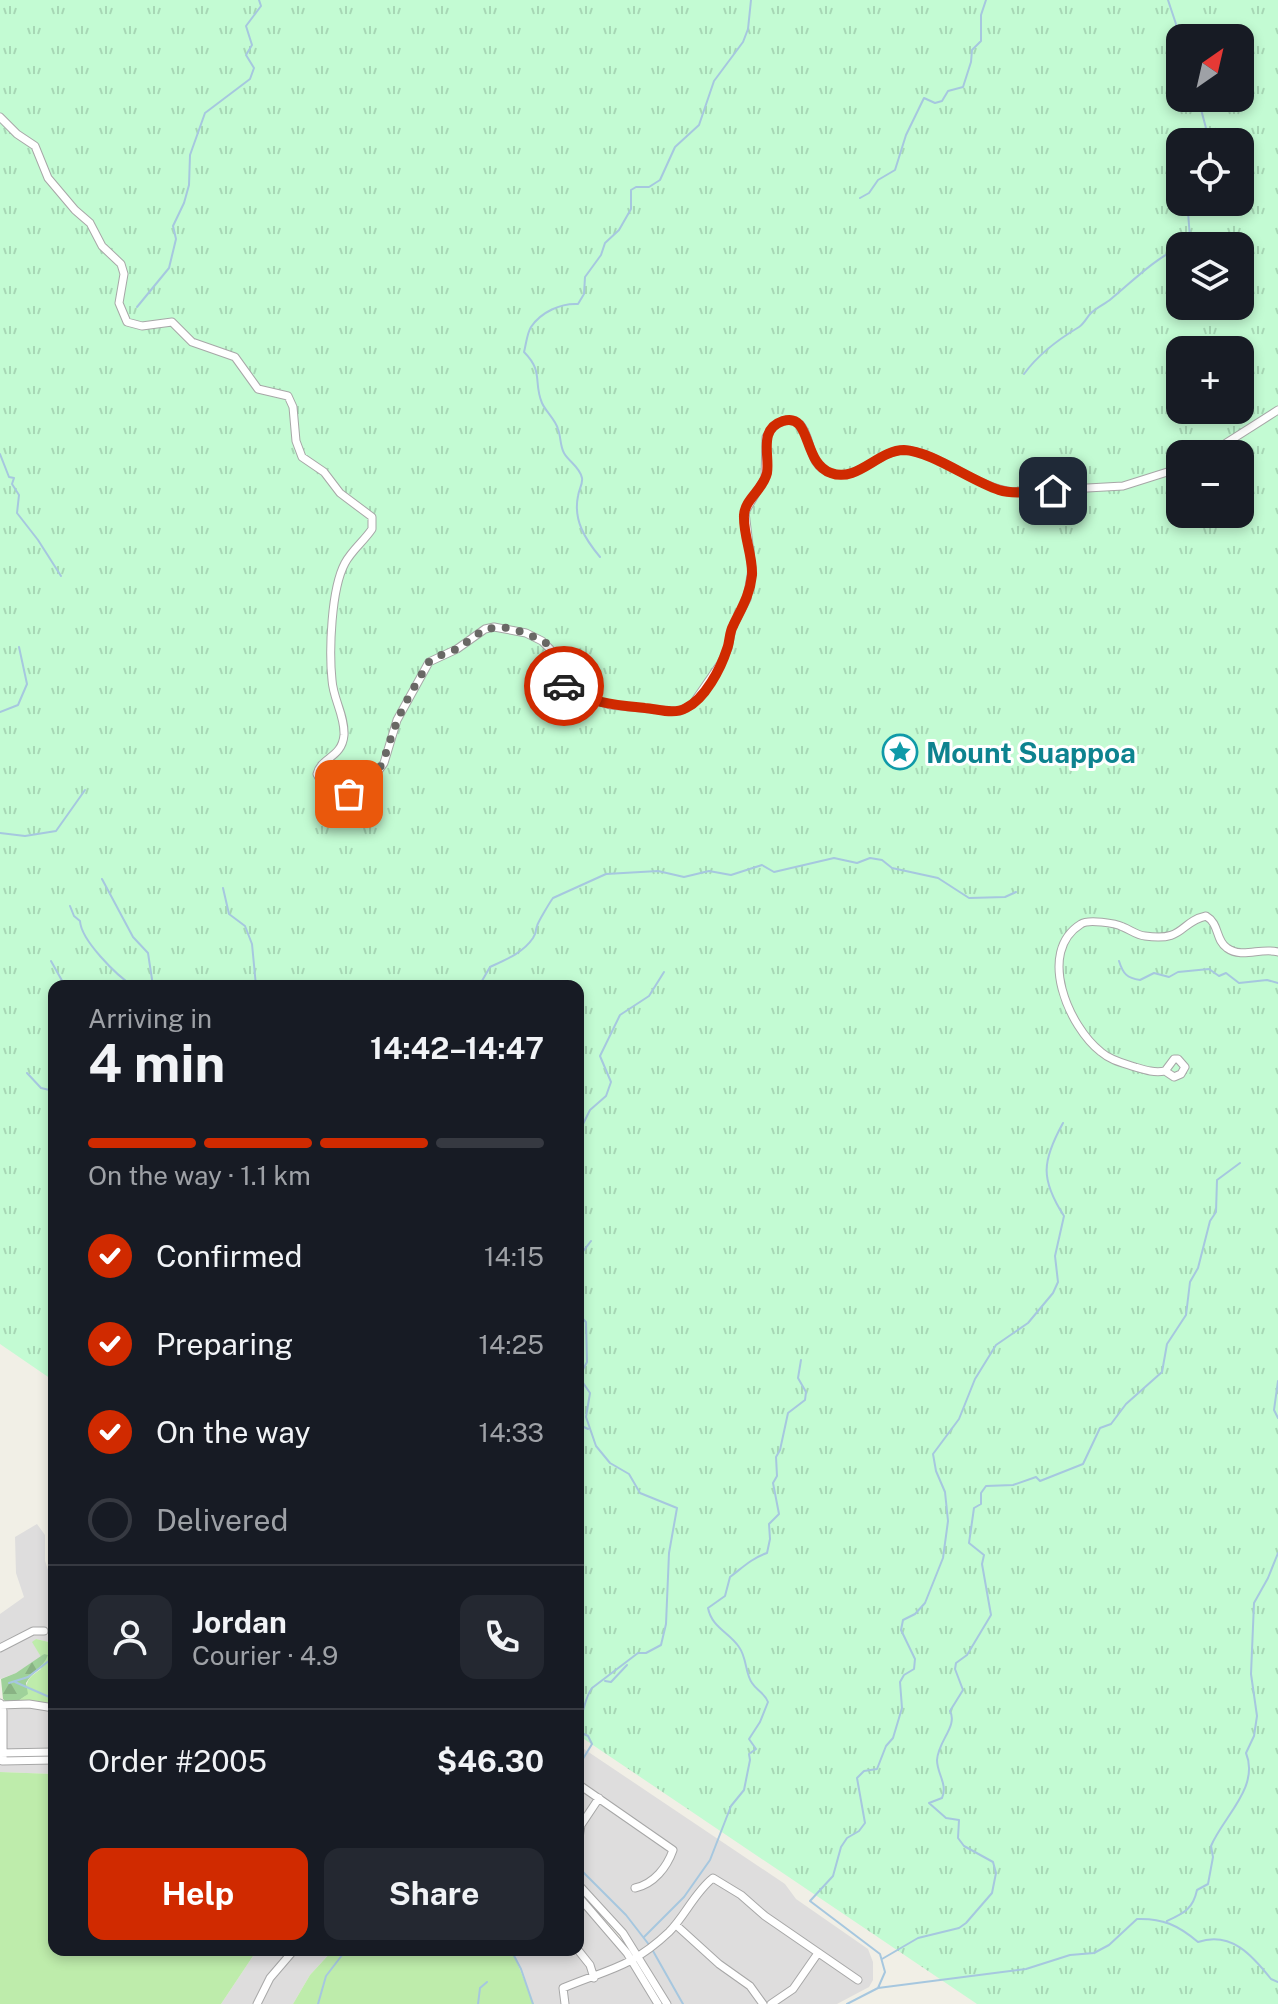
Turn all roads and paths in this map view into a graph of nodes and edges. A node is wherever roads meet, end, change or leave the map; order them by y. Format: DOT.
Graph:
graph roads {
  1 [pos="0,117"];
  2 [pos="1278,410"];
  3 [pos="1231,440"];
  4 [pos="1166,472"];
  5 [pos="1278,952"];
  6 [pos="1165,1071"];
  7 [pos="44,1631"];
  8 [pos="0,1648"];
  9 [pos="0,1705"];
  10 [pos="48,1707"];
  11 [pos="2,1726"];
  12 [pos="48,1753"];
  13 [pos="2,1757"];
  14 [pos="48,1760"];
  15 [pos="584,1788"];
  16 [pos="599,1798"];
  17 [pos="584,1820"];
  18 [pos="635,1888"];
  19 [pos="584,1898"];
  20 [pos="676,1925"];
  21 [pos="818,1953"];
  22 [pos="289,1956"];
  23 [pos="583,1956"];
  24 [pos="639,1956"];
  25 [pos="594,1978"];
  26 [pos="858,1980"];
  27 [pos="257,2004"];
  28 [pos="565,2004"];
  29 [pos="658,2004"];
  30 [pos="667,2004"];
  31 [pos="763,2004"];
  32 [pos="771,2004"];
  1 -- 4 [label="street"];
  2 -- 3 [label="street"];
  5 -- 6 [label="street"];
  7 -- 8 [label="street"];
  9 -- 10 [label="street"];
  9 -- 11 [label="street"];
  11 -- 13 [label="street"];
  12 -- 13 [label="street"];
  13 -- 14 [label="street"];
  15 -- 16 [label="street"];
  16 -- 17 [label="street"];
  16 -- 18 [label="street"];
  19 -- 24 [label="street"];
  20 -- 21 [label="street"];
  20 -- 24 [label="street"];
  20 -- 31 [label="street"];
  21 -- 26 [label="street"];
  21 -- 32 [label="street"];
  22 -- 27 [label="street"];
  23 -- 25 [label="street"];
  24 -- 25 [label="street"];
  24 -- 29 [label="street"];
  24 -- 30 [label="street"];
  25 -- 28 [label="street"];
}
